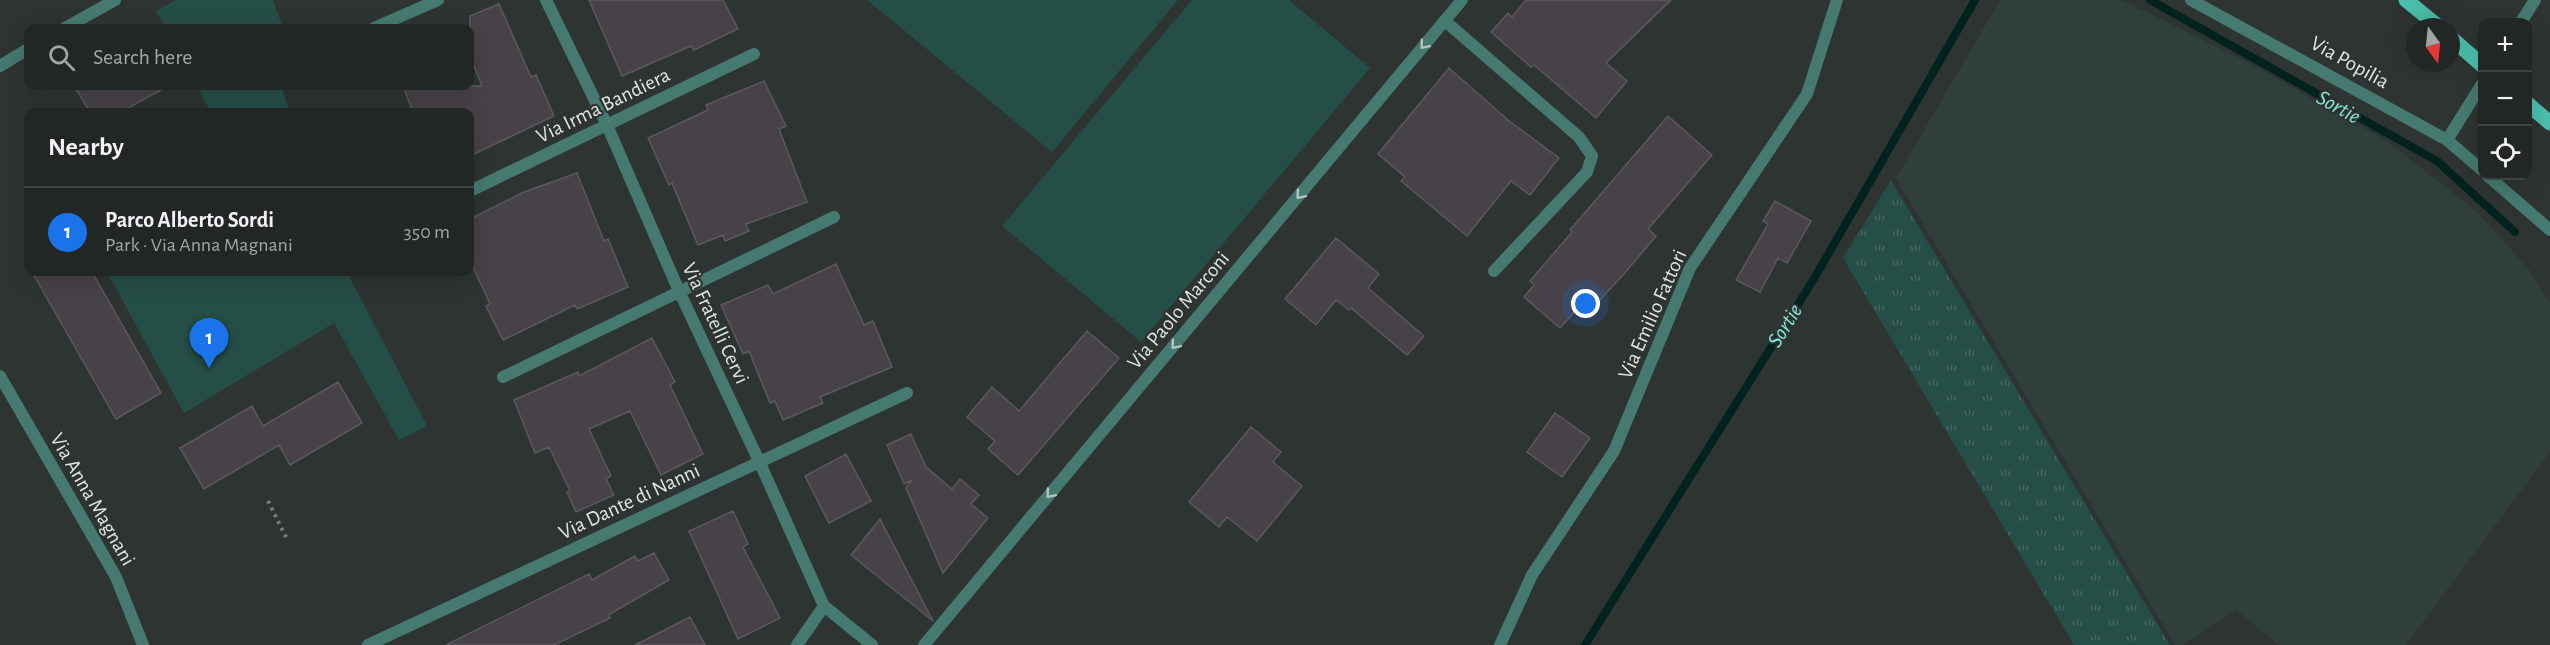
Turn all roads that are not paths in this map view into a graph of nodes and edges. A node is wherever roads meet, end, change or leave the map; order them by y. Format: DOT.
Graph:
graph roads {
  1 [pos="115,0"];
  2 [pos="438,0"];
  3 [pos="546,0"];
  4 [pos="1462,0"];
  5 [pos="1837,0"];
  6 [pos="2191,0"];
  7 [pos="2406,0"];
  8 [pos="2535,0"];
  9 [pos="2428,18"];
  10 [pos="2524,18"];
  11 [pos="1445,21"];
  12 [pos="72,24"];
  13 [pos="383,24"];
  14 [pos="2460,46"];
  15 [pos="24,51"];
  16 [pos="754,54"];
  17 [pos="2478,62"];
  18 [pos="0,66"];
  19 [pos="2478,90"];
  20 [pos="2532,108"];
  21 [pos="2550,123"];
  22 [pos="607,124"];
  23 [pos="2447,140"];
  24 [pos="2478,167"];
  25 [pos="2493,180"];
  26 [pos="474,189"];
  27 [pos="834,217"];
  28 [pos="2550,230"];
  29 [pos="1494,271"];
  30 [pos="679,291"];
  31 [pos="0,376"];
  32 [pos="503,377"];
  33 [pos="907,393"];
  34 [pos="759,461"];
  35 [pos="824,606"];
  36 [pos="143,645"];
  37 [pos="368,645"];
  38 [pos="797,645"];
  39 [pos="872,645"];
  40 [pos="924,645"];
  41 [pos="1500,645"];
  1 -- 12 [label="street"];
  2 -- 13 [label="street"];
  3 -- 22 [label="street, Via Fratelli Cervi"];
  4 -- 11 [label="street, Via Paolo Marconi"];
  5 -- 41 [label="street, Via Emilio Fattori"];
  6 -- 23 [label="street, Via Popilia"];
  7 -- 9 [label="main road"];
  8 -- 10 [label="street"];
  11 -- 29 [label="street"];
  11 -- 40 [label="street, Via Paolo Marconi, one-way"];
  14 -- 17 [label="main road"];
  15 -- 18 [label="street"];
  16 -- 22 [label="street, Via Irma Bandiera"];
  19 -- 23 [label="street"];
  20 -- 21 [label="main road"];
  22 -- 26 [label="street, Via Irma Bandiera"];
  22 -- 30 [label="street, Via Fratelli Cervi"];
  23 -- 24 [label="street, Via Popilia"];
  25 -- 28 [label="street"];
  27 -- 30 [label="street"];
  30 -- 32 [label="street"];
  30 -- 34 [label="street, Via Fratelli Cervi"];
  31 -- 36 [label="street, Via Anna Magnani"];
  33 -- 34 [label="street, Via Dante di Nanni"];
  34 -- 35 [label="street, Via Fratelli Cervi"];
  34 -- 37 [label="street, Via Dante di Nanni"];
  35 -- 38 [label="street"];
  35 -- 39 [label="street, Via Fratelli Cervi"];
}
